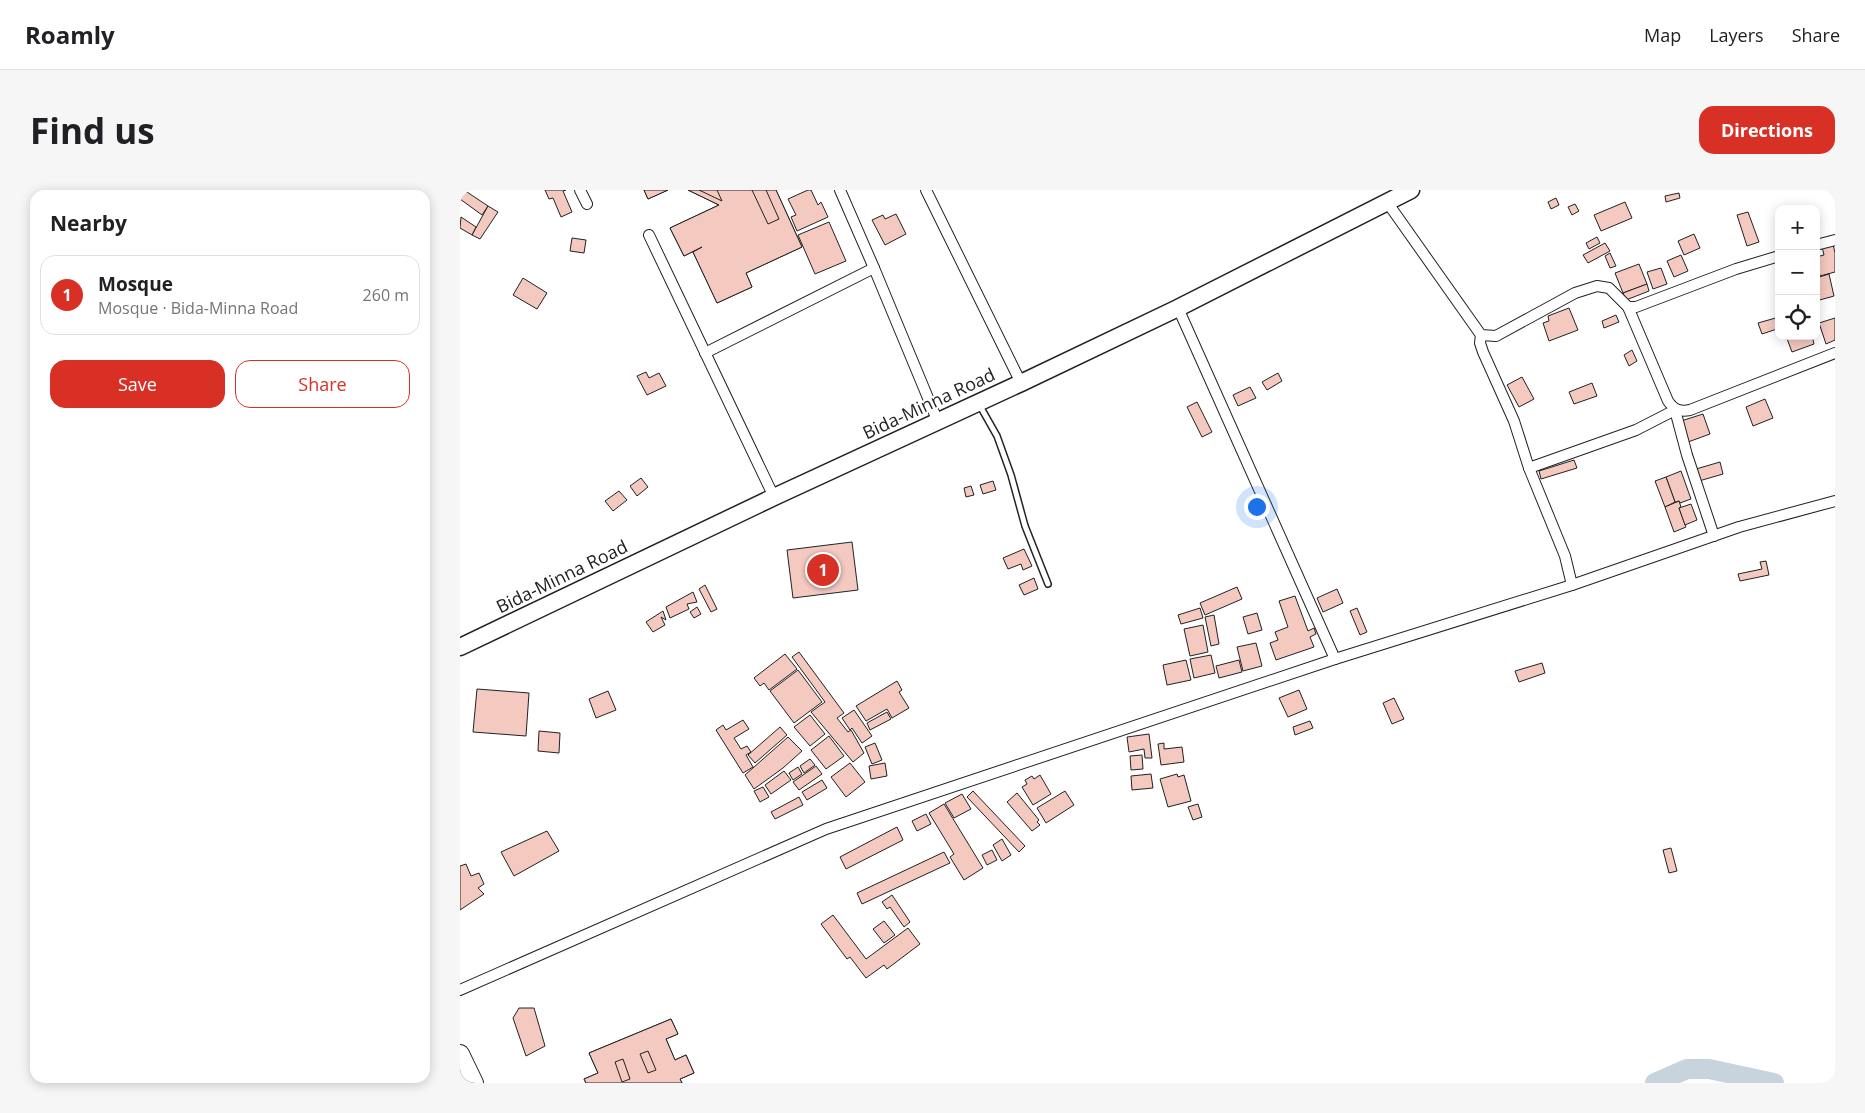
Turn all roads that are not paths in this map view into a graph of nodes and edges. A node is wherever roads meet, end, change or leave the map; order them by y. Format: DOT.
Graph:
graph roads {
  1 [pos="580,190"];
  2 [pos="840,190"];
  3 [pos="926,190"];
  4 [pos="1410,190"];
  5 [pos="1387,202"];
  6 [pos="587,204"];
  7 [pos="649,235"];
  8 [pos="1835,240"];
  9 [pos="1820,244"];
  10 [pos="1775,257"];
  11 [pos="874,268"];
  12 [pos="1628,307"];
  13 [pos="1178,308"];
  14 [pos="1481,335"];
  15 [pos="705,353"];
  16 [pos="1835,353"];
  17 [pos="1021,383"];
  18 [pos="978,403"];
  19 [pos="1676,410"];
  20 [pos="938,422"];
  21 [pos="1529,468"];
  22 [pos="774,498"];
  23 [pos="1835,501"];
  24 [pos="1714,536"];
  25 [pos="1048,584"];
  26 [pos="1572,585"];
  27 [pos="463,644"];
  28 [pos="1335,659"];
  29 [pos="460,990"];
  30 [pos="460,1054"];
  31 [pos="474,1083"];
  1 -- 6 [label="street"];
  2 -- 11 [label="street"];
  3 -- 17 [label="street"];
  4 -- 5 [label="main road, Bida-Minna Road"];
  5 -- 13 [label="main road, Bida-Minna Road"];
  5 -- 14 [label="street"];
  7 -- 15 [label="street"];
  8 -- 9 [label="street"];
  10 -- 12 [label="street"];
  11 -- 15 [label="street"];
  11 -- 20 [label="street"];
  12 -- 14 [label="street"];
  12 -- 19 [label="street"];
  13 -- 17 [label="main road, Bida-Minna Road"];
  13 -- 28 [label="street"];
  14 -- 21 [label="street"];
  15 -- 22 [label="street"];
  16 -- 19 [label="street"];
  17 -- 18 [label="main road, Bida-Minna Road"];
  18 -- 20 [label="main road, Bida-Minna Road"];
  18 -- 25 [label="lane"];
  19 -- 21 [label="street"];
  19 -- 24 [label="street"];
  20 -- 22 [label="main road, Bida-Minna Road"];
  21 -- 26 [label="street"];
  22 -- 27 [label="main road, Bida-Minna Road"];
  23 -- 24 [label="street"];
  24 -- 26 [label="street"];
  26 -- 28 [label="street"];
  28 -- 29 [label="street"];
  30 -- 31 [label="highway"];
}
